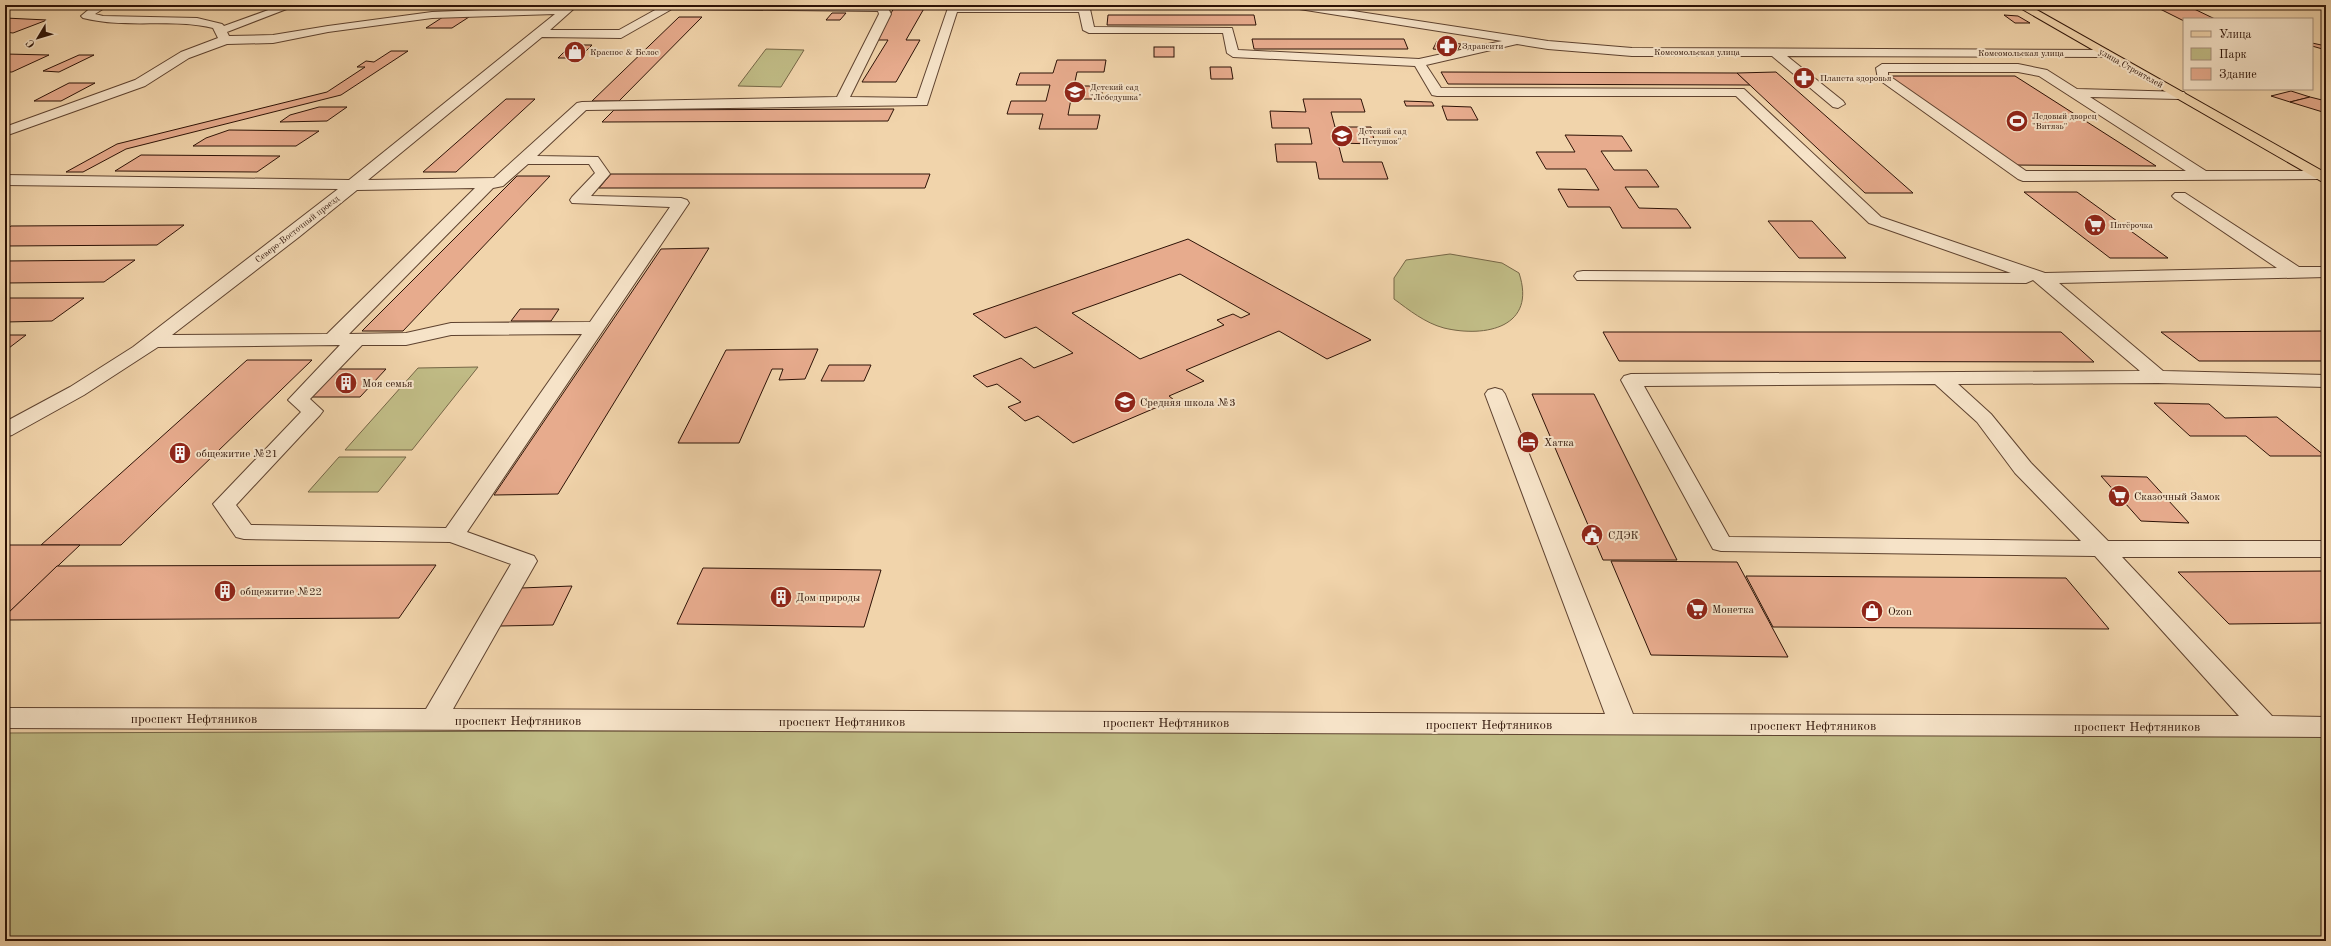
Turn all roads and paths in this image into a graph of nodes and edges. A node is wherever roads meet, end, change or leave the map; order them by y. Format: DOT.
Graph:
graph roads {
  1 [pos="104,5"];
  2 [pos="292,5"];
  3 [pos="1293,5"];
  4 [pos="2020,5"];
  5 [pos="570,7"];
  6 [pos="881,7"];
  7 [pos="954,7"];
  8 [pos="539,33"];
  9 [pos="223,36"];
  10 [pos="1522,40"];
  11 [pos="1776,52"];
  12 [pos="2104,53"];
  13 [pos="1419,63"];
  14 [pos="2075,94"];
  15 [pos="2179,95"];
  16 [pos="842,101"];
  17 [pos="1838,104"];
  18 [pos="5,132"];
  19 [pos="524,160"];
  20 [pos="2202,175"];
  21 [pos="2322,177"];
  22 [pos="5,180"];
  23 [pos="489,183"];
  24 [pos="352,185"];
  25 [pos="2180,196"];
  26 [pos="2326,272"];
  27 [pos="2296,273"];
  28 [pos="1583,276"];
  29 [pos="2043,278"];
  30 [pos="595,328"];
  31 [pos="357,339"];
  32 [pos="333,340"];
  33 [pos="152,341"];
  34 [pos="2158,377"];
  35 [pos="1940,378"];
  36 [pos="2326,382"];
  37 [pos="1495,394"];
  38 [pos="5,431"];
  39 [pos="453,535"];
  40 [pos="2102,549"];
  41 [pos="2326,549"];
  42 [pos="5,718"];
  43 [pos="434,719"];
  44 [pos="1623,724"];
  45 [pos="2265,727"];
  46 [pos="2326,727"];
  1 -- 9 [label="street"];
  2 -- 9 [label="street"];
  3 -- 10 [label="street, Комсомольская улица"];
  4 -- 12 [label="main road, улица Строителей"];
  5 -- 8 [label="street, Северо-Восточный проезд"];
  5 -- 9 [label="street"];
  6 -- 8 [label="street"];
  6 -- 16 [label="street"];
  7 -- 13 [label="street"];
  7 -- 16 [label="street"];
  8 -- 24 [label="street, Северо-Восточный проезд"];
  9 -- 18 [label="street"];
  10 -- 11 [label="street, Комсомольская улица"];
  10 -- 13 [label="street"];
  11 -- 12 [label="street, Комсомольская улица"];
  11 -- 17 [label="street"];
  12 -- 15 [label="main road, улица Строителей"];
  13 -- 29 [label="street"];
  14 -- 15 [label="street"];
  14 -- 20 [label="street"];
  14 -- 20 [label="street"];
  15 -- 21 [label="main road, улица Строителей"];
  16 -- 19 [label="street"];
  19 -- 23 [label="street"];
  19 -- 30 [label="street"];
  20 -- 21 [label="street"];
  22 -- 24 [label="street"];
  23 -- 24 [label="street"];
  23 -- 32 [label="street"];
  24 -- 33 [label="street, Северо-Восточный проезд"];
  25 -- 27 [label="street"];
  26 -- 27 [label="street"];
  27 -- 29 [label="street"];
  28 -- 29 [label="street"];
  29 -- 34 [label="street"];
  30 -- 31 [label="street"];
  30 -- 39 [label="street"];
  31 -- 32 [label="street"];
  31 -- 39 [label="street"];
  32 -- 33 [label="street"];
  33 -- 38 [label="street, Северо-Восточный проезд"];
  34 -- 35 [label="street"];
  34 -- 36 [label="street"];
  35 -- 40 [label="street"];
  35 -- 40 [label="street"];
  37 -- 44 [label="street"];
  39 -- 43 [label="street"];
  40 -- 41 [label="street"];
  40 -- 45 [label="street"];
  42 -- 43 [label="street, проспект Нефтяников"];
  43 -- 44 [label="street, проспект Нефтяников"];
  44 -- 45 [label="street, проспект Нефтяников"];
  45 -- 46 [label="street, проспект Нефтяников"];
}
